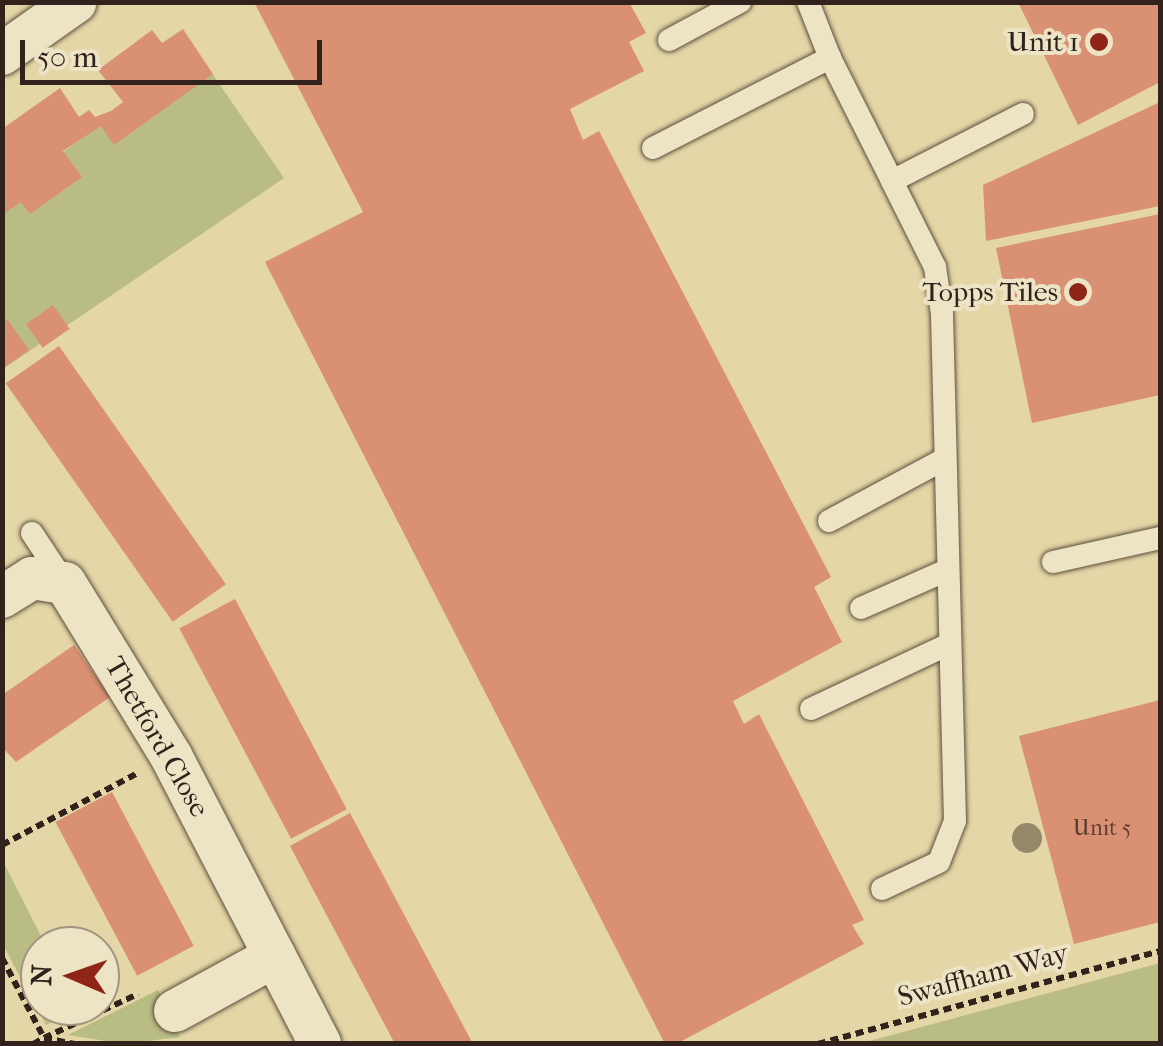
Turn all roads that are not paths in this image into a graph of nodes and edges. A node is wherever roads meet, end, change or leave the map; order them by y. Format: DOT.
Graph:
graph roads {
  1 [pos="76,2"];
  2 [pos="740,2"];
  3 [pos="808,2"];
  4 [pos="669,40"];
  5 [pos="2,54"];
  6 [pos="830,58"];
  7 [pos="1023,114"];
  8 [pos="653,148"];
  9 [pos="892,181"];
  10 [pos="943,460"];
  11 [pos="829,521"];
  12 [pos="32,533"];
  13 [pos="1160,538"];
  14 [pos="1053,562"];
  15 [pos="946,570"];
  16 [pos="64,582"];
  17 [pos="2,597"];
  18 [pos="860,608"];
  19 [pos="949,644"];
  20 [pos="811,709"];
  21 [pos="882,889"];
  22 [pos="275,956"];
  23 [pos="175,1011"];
  24 [pos="320,1044"];
  1 -- 5 [label="street"];
  2 -- 4 [label="lane"];
  3 -- 6 [label="lane"];
  6 -- 8 [label="lane"];
  6 -- 9 [label="lane"];
  7 -- 9 [label="lane"];
  9 -- 10 [label="lane"];
  10 -- 11 [label="lane"];
  10 -- 15 [label="lane"];
  12 -- 16 [label="lane"];
  13 -- 14 [label="lane"];
  15 -- 18 [label="lane"];
  15 -- 19 [label="lane"];
  16 -- 17 [label="street"];
  16 -- 22 [label="street, Thetford Close"];
  19 -- 20 [label="lane"];
  19 -- 21 [label="lane"];
  22 -- 23 [label="street"];
  22 -- 24 [label="street, Thetford Close"];
}
